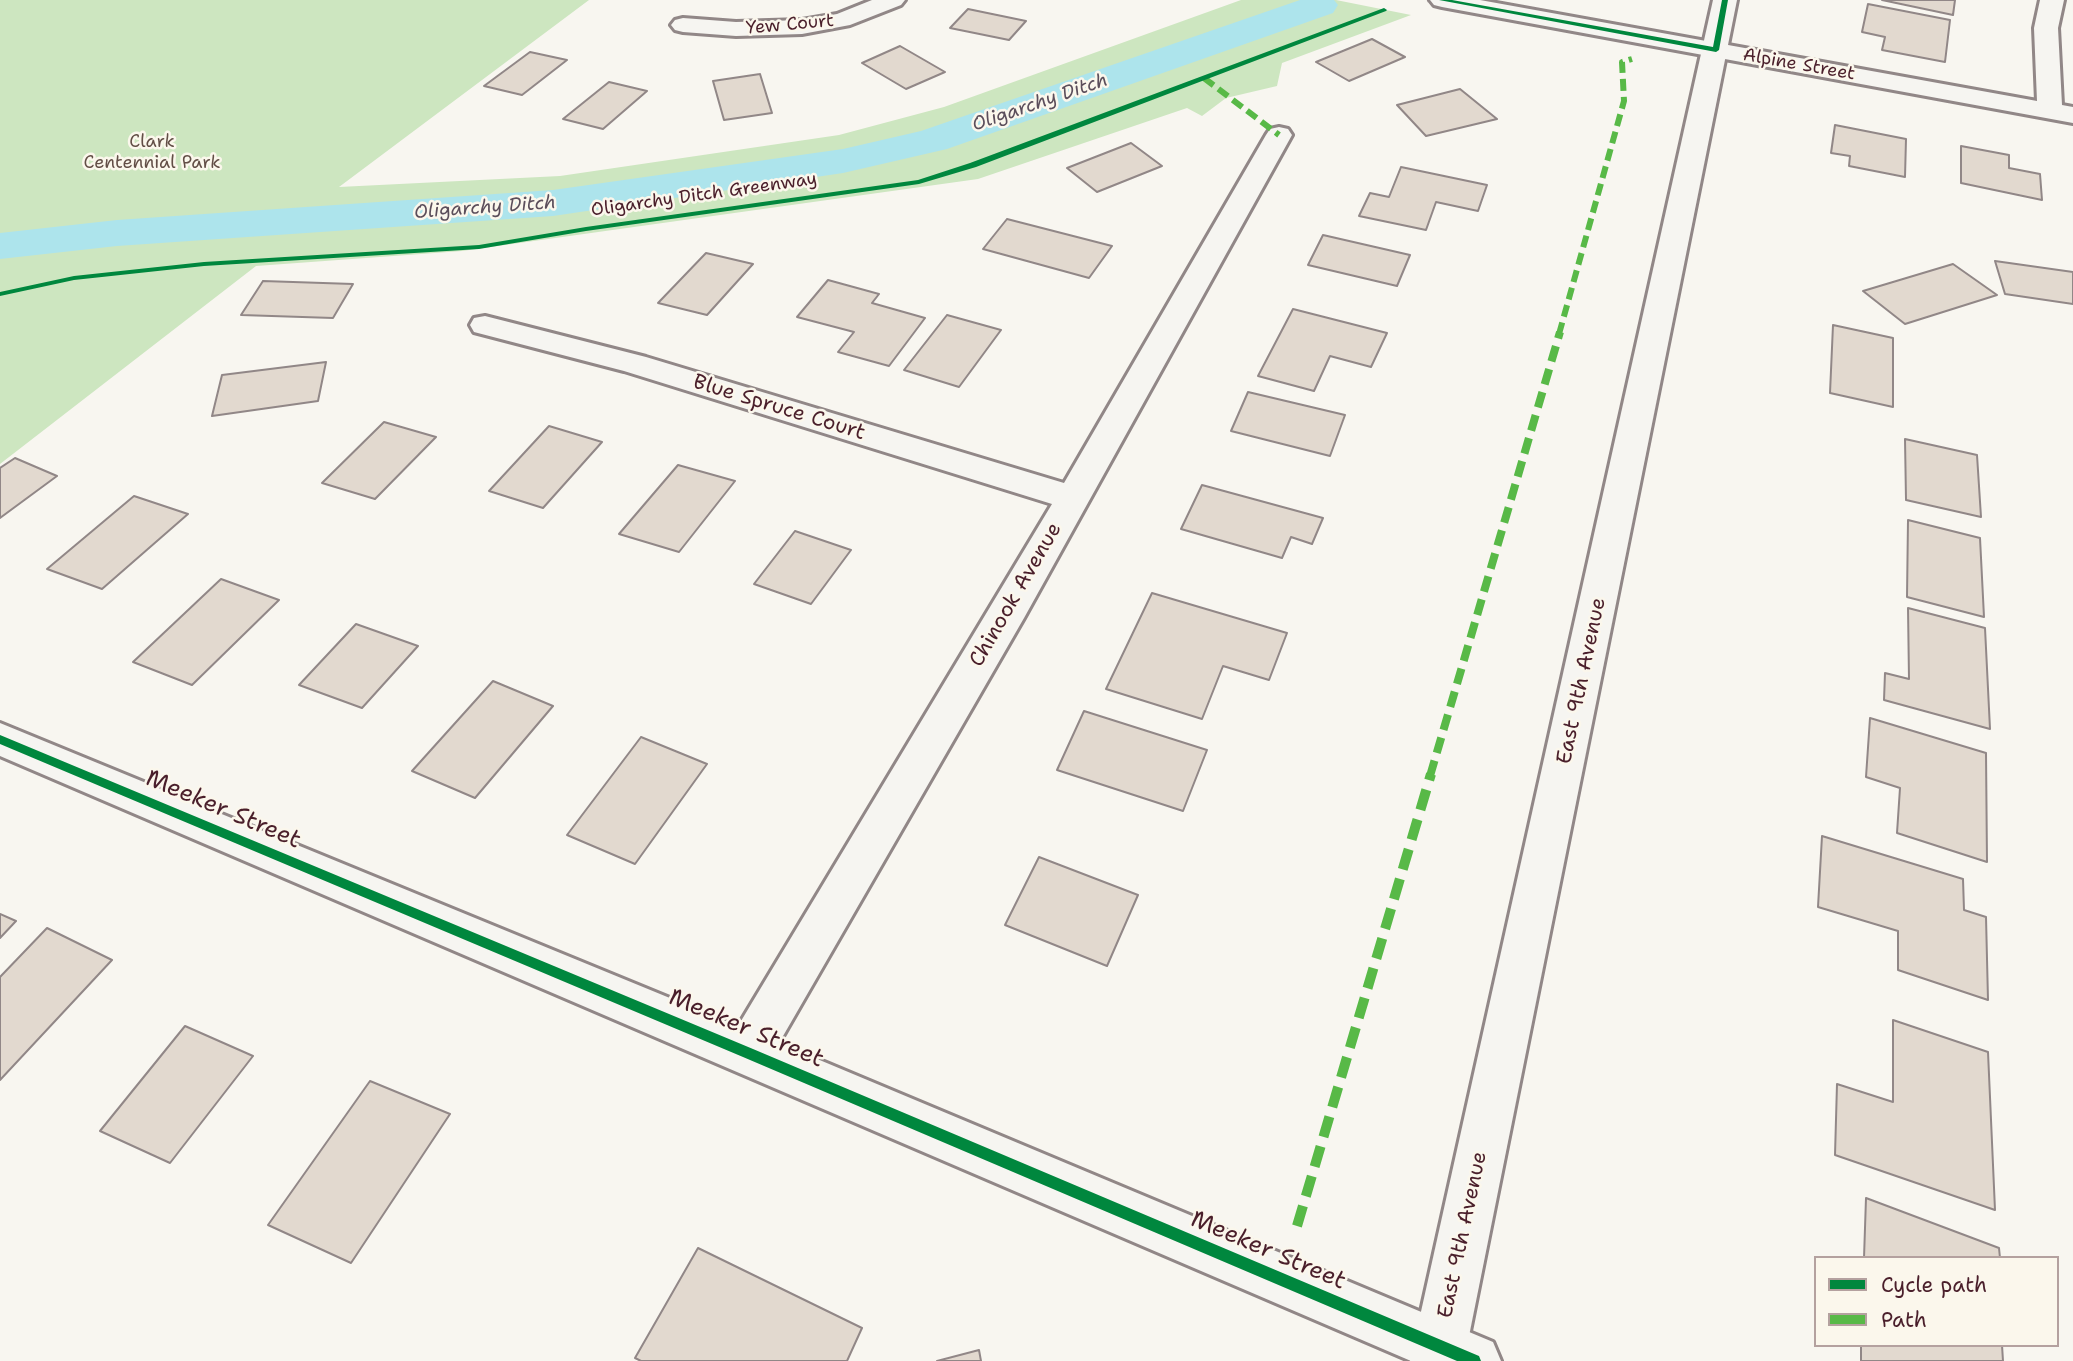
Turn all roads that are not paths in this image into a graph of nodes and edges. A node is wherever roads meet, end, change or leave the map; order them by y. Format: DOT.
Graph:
graph roads {
  1 [pos="893,0"];
  2 [pos="1442,0"];
  3 [pos="1725,0"];
  4 [pos="2052,0"];
  5 [pos="683,24"];
  6 [pos="1716,50"];
  7 [pos="2062,113"];
  8 [pos="1279,135"];
  9 [pos="485,325"];
  10 [pos="1072,498"];
  11 [pos="0,739"];
  12 [pos="748,1053"];
  13 [pos="1450,1356"];
  1 -- 5 [label="street, Yew Court"];
  2 -- 6 [label="street, Alpine Street"];
  3 -- 6 [label="street, East 9th Avenue"];
  4 -- 7 [label="street"];
  6 -- 7 [label="street, Alpine Street"];
  6 -- 13 [label="street, East 9th Avenue"];
  8 -- 10 [label="street, Chinook Avenue"];
  9 -- 10 [label="street, Blue Spruce Court"];
  10 -- 12 [label="street, Chinook Avenue"];
  11 -- 12 [label="street, Meeker Street"];
  12 -- 13 [label="street, Meeker Street"];
}
